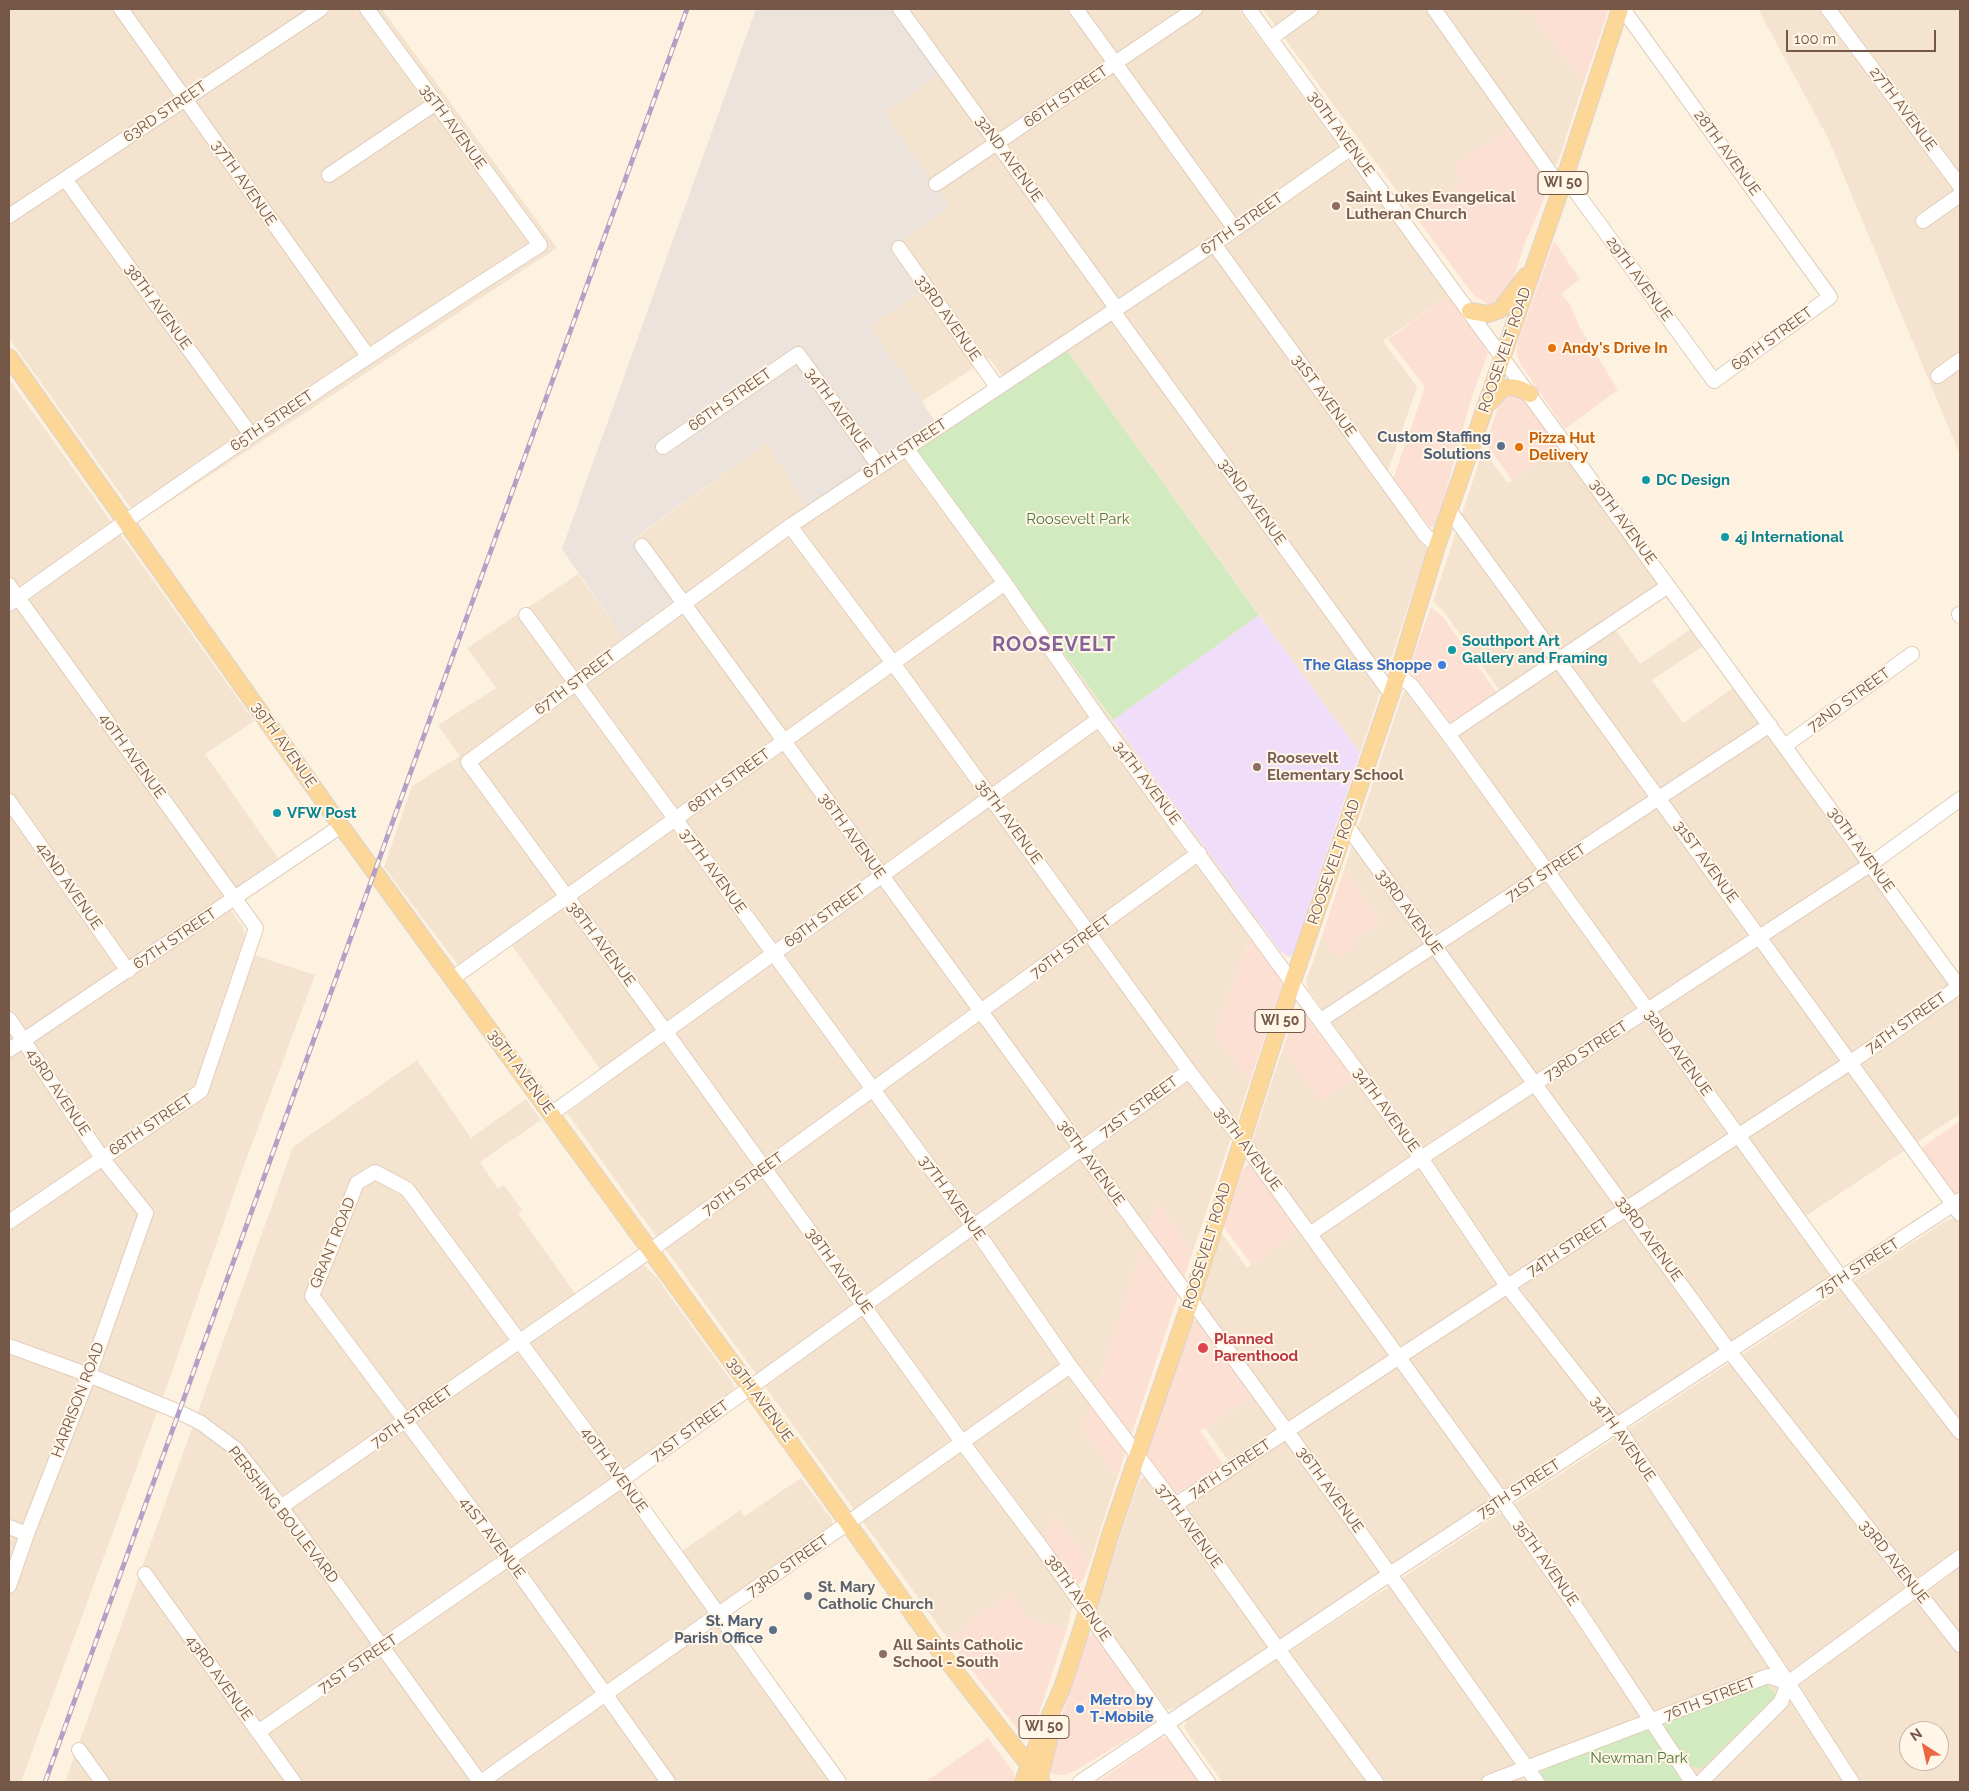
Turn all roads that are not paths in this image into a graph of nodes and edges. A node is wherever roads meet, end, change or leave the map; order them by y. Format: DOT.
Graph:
graph roads {
  1 [pos="121,9"];
  2 [pos="321,9"];
  3 [pos="367,9"];
  4 [pos="900,9"];
  5 [pos="1076,9"];
  6 [pos="1195,9"];
  7 [pos="1249,9"];
  8 [pos="1311,9"];
  9 [pos="1434,9"];
  10 [pos="1622,9"];
  11 [pos="1828,9"];
  12 [pos="1271,38"];
  13 [pos="1116,63"];
  14 [pos="184,98"];
  15 [pos="436,103"];
  16 [pos="997,142"];
  17 [pos="1351,148"];
  18 [pos="329,175"];
  19 [pos="65,180"];
  20 [pos="1563,182"];
  21 [pos="936,184"];
  22 [pos="1960,186"];
  23 [pos="1960,196"];
  24 [pos="9,216"];
  25 [pos="1923,221"];
  26 [pos="1236,229"];
  27 [pos="1214,244"];
  28 [pos="540,245"];
  29 [pos="899,248"];
  30 [pos="1533,270"];
  31 [pos="1830,297"];
  32 [pos="1115,310"];
  33 [pos="1470,310"];
  34 [pos="798,354"];
  35 [pos="368,356"];
  36 [pos="1503,356"];
  37 [pos="9,357"];
  38 [pos="1960,360"];
  39 [pos="1938,376"];
  40 [pos="1714,381"];
  41 [pos="997,387"];
  42 [pos="1530,394"];
  43 [pos="1486,405"];
  44 [pos="251,435"];
  45 [pos="663,447"];
  46 [pos="906,448"];
  47 [pos="879,466"];
  48 [pos="1450,511"];
  49 [pos="126,522"];
  50 [pos="790,526"];
  51 [pos="642,546"];
  52 [pos="1437,546"];
  53 [pos="1005,583"];
  54 [pos="9,585"];
  55 [pos="1668,586"];
  56 [pos="13,601"];
  57 [pos="683,603"];
  58 [pos="526,615"];
  59 [pos="1912,654"];
  60 [pos="1558,660"];
  61 [pos="893,663"];
  62 [pos="1398,674"];
  63 [pos="576,683"];
  64 [pos="1391,694"];
  65 [pos="1100,719"];
  66 [pos="1770,725"];
  67 [pos="1448,734"];
  68 [pos="784,742"];
  69 [pos="1786,746"];
  70 [pos="468,762"];
  71 [pos="991,796"];
  72 [pos="1659,798"];
  73 [pos="1960,799"];
  74 [pos="9,801"];
  75 [pos="676,819"];
  76 [pos="341,826"];
  77 [pos="1347,826"];
  78 [pos="1199,853"];
  79 [pos="1871,864"];
  80 [pos="1547,872"];
  81 [pos="881,875"];
  82 [pos="566,897"];
  83 [pos="235,899"];
  84 [pos="256,928"];
  85 [pos="1089,935"];
  86 [pos="1760,936"];
  87 [pos="1434,946"];
  88 [pos="773,954"];
  89 [pos="128,971"];
  90 [pos="453,978"];
  91 [pos="1293,981"];
  92 [pos="1960,987"];
  93 [pos="1647,1010"];
  94 [pos="982,1012"];
  95 [pos="9,1019"];
  96 [pos="1321,1020"];
  97 [pos="666,1032"];
  98 [pos="24,1040"];
  99 [pos="9,1050"];
  100 [pos="1851,1062"];
  101 [pos="1189,1071"];
  102 [pos="1536,1084"];
  103 [pos="874,1090"];
  104 [pos="552,1114"];
  105 [pos="1738,1135"];
  106 [pos="1241,1138"];
  107 [pos="1080,1149"];
  108 [pos="102,1158"];
  109 [pos="1421,1158"];
  110 [pos="765,1169"];
  111 [pos="375,1172"];
  112 [pos="1958,1206"];
  113 [pos="1627,1209"];
  114 [pos="146,1213"];
  115 [pos="9,1222"];
  116 [pos="974,1226"];
  117 [pos="1310,1234"];
  118 [pos="651,1250"];
  119 [pos="1842,1279"];
  120 [pos="1507,1286"];
  121 [pos="312,1296"];
  122 [pos="1191,1300"];
  123 [pos="864,1305"];
  124 [pos="520,1341"];
  125 [pos="9,1346"];
  126 [pos="1730,1352"];
  127 [pos="1399,1357"];
  128 [pos="1070,1366"];
  129 [pos="89,1374"];
  130 [pos="750,1388"];
  131 [pos="405,1422"];
  132 [pos="1616,1425"];
  133 [pos="1287,1432"];
  134 [pos="1960,1432"];
  135 [pos="962,1442"];
  136 [pos="1138,1456"];
  137 [pos="622,1480"];
  138 [pos="1502,1500"];
  139 [pos="1175,1505"];
  140 [pos="282,1507"];
  141 [pos="848,1523"];
  142 [pos="9,1527"];
  143 [pos="27,1534"];
  144 [pos="1960,1558"];
  145 [pos="509,1559"];
  146 [pos="145,1574"];
  147 [pos="1390,1574"];
  148 [pos="9,1586"];
  149 [pos="1915,1589"];
  150 [pos="1087,1612"];
  151 [pos="718,1615"];
  152 [pos="1960,1645"];
  153 [pos="382,1647"];
  154 [pos="1278,1649"];
  155 [pos="1788,1683"];
  156 [pos="1062,1688"];
  157 [pos="605,1695"];
  158 [pos="1653,1721"];
  159 [pos="1166,1724"];
  160 [pos="258,1732"];
  161 [pos="79,1750"];
  162 [pos="1029,1767"];
  163 [pos="1528,1768"];
  164 [pos="102,1782"];
  165 [pos="294,1782"];
  166 [pos="480,1782"];
  167 [pos="668,1782"];
  168 [pos="839,1782"];
  169 [pos="1023,1782"];
  170 [pos="1040,1782"];
  171 [pos="1080,1782"];
  172 [pos="1208,1782"];
  173 [pos="1376,1782"];
  174 [pos="1489,1782"];
  175 [pos="1538,1782"];
  176 [pos="1692,1782"];
  177 [pos="1701,1782"];
  178 [pos="1852,1782"];
  1 -- 14 [label="street, 37TH AVENUE"];
  2 -- 14 [label="street, 63RD STREET"];
  3 -- 15 [label="street, 35TH AVENUE"];
  4 -- 16 [label="street, 32ND AVENUE"];
  5 -- 13 [label="street"];
  6 -- 13 [label="street, 66TH STREET"];
  7 -- 12 [label="street, 30TH AVENUE"];
  8 -- 12 [label="street"];
  9 -- 20 [label="street, 29TH AVENUE"];
  10 -- 20 [label="main road, ROOSEVELT ROAD / WI 50"];
  10 -- 31 [label="street, 28TH AVENUE"];
  11 -- 22 [label="street, 27TH AVENUE"];
  12 -- 17 [label="street, 30TH AVENUE"];
  13 -- 16 [label="street, 66TH STREET"];
  13 -- 26 [label="street"];
  14 -- 19 [label="street, 63RD STREET"];
  14 -- 35 [label="street, 37TH AVENUE"];
  15 -- 18 [label="street"];
  15 -- 28 [label="street, 35TH AVENUE"];
  16 -- 21 [label="street, 66TH STREET"];
  16 -- 32 [label="street, 32ND AVENUE"];
  17 -- 26 [label="street, 67TH STREET"];
  17 -- 33 [label="street, 30TH AVENUE"];
  19 -- 24 [label="street, 63RD STREET"];
  19 -- 44 [label="street, 38TH AVENUE"];
  20 -- 30 [label="main road, ROOSEVELT ROAD / WI 50"];
  20 -- 40 [label="street, 29TH AVENUE"];
  23 -- 25 [label="street"];
  26 -- 27 [label="street, 67TH STREET"];
  27 -- 32 [label="street, 67TH STREET"];
  27 -- 52 [label="street, 31ST AVENUE"];
  28 -- 35 [label="street, 65TH STREET"];
  29 -- 41 [label="street, 33RD AVENUE"];
  30 -- 33 [label="main road"];
  30 -- 36 [label="main road, ROOSEVELT ROAD / WI 50"];
  31 -- 40 [label="street, 69TH STREET"];
  32 -- 41 [label="street, 67TH STREET"];
  32 -- 64 [label="street, 32ND AVENUE"];
  33 -- 36 [label="street, 30TH AVENUE"];
  34 -- 45 [label="street, 66TH STREET"];
  34 -- 47 [label="street, 34TH AVENUE"];
  35 -- 44 [label="street, 65TH STREET"];
  36 -- 42 [label="street, 30TH AVENUE"];
  36 -- 43 [label="main road, ROOSEVELT ROAD / WI 50"];
  37 -- 49 [label="main road, 39TH AVENUE"];
  38 -- 39 [label="street"];
  41 -- 46 [label="street, 67TH STREET"];
  42 -- 43 [label="main road"];
  42 -- 55 [label="street, 30TH AVENUE"];
  43 -- 48 [label="main road, ROOSEVELT ROAD / WI 50"];
  44 -- 49 [label="street, 65TH STREET"];
  46 -- 47 [label="street, 67TH STREET"];
  46 -- 53 [label="street, 34TH AVENUE"];
  47 -- 50 [label="street, 67TH STREET"];
  48 -- 52 [label="main road, ROOSEVELT ROAD / WI 50"];
  48 -- 60 [label="street, 31ST AVENUE"];
  49 -- 56 [label="street, 65TH STREET"];
  49 -- 76 [label="main road, 39TH AVENUE"];
  50 -- 57 [label="street, 67TH STREET"];
  50 -- 61 [label="street, 35TH AVENUE"];
  51 -- 57 [label="street, 36TH AVENUE"];
  52 -- 62 [label="main road, ROOSEVELT ROAD / WI 50"];
  53 -- 61 [label="street, 68TH STREET"];
  53 -- 65 [label="street, 34TH AVENUE"];
  54 -- 56 [label="street, 40TH AVENUE"];
  55 -- 60 [label="street"];
  55 -- 66 [label="street, 30TH AVENUE"];
  56 -- 83 [label="street, 40TH AVENUE"];
  57 -- 63 [label="street, 67TH STREET"];
  57 -- 68 [label="street, 36TH AVENUE"];
  58 -- 63 [label="street, 37TH AVENUE"];
  59 -- 69 [label="street, 72ND STREET"];
  60 -- 67 [label="street"];
  60 -- 72 [label="street, 31ST AVENUE"];
  61 -- 68 [label="street, 68TH STREET"];
  61 -- 71 [label="street, 35TH AVENUE"];
  62 -- 64 [label="main road, ROOSEVELT ROAD / WI 50"];
  62 -- 67 [label="street, 32ND AVENUE"];
  63 -- 70 [label="street, 67TH STREET"];
  63 -- 75 [label="street, 37TH AVENUE"];
  64 -- 77 [label="main road, ROOSEVELT ROAD / WI 50"];
  65 -- 71 [label="street, 69TH STREET"];
  65 -- 78 [label="street, 34TH AVENUE"];
  66 -- 69 [label="street, 30TH AVENUE"];
  66 -- 72 [label="street, 71ST STREET"];
  67 -- 80 [label="street, 32ND AVENUE"];
  68 -- 75 [label="street, 68TH STREET"];
  68 -- 81 [label="street, 36TH AVENUE"];
  69 -- 79 [label="street, 30TH AVENUE"];
  70 -- 82 [label="street, 38TH AVENUE"];
  71 -- 81 [label="street, 69TH STREET"];
  71 -- 85 [label="street, 35TH AVENUE"];
  72 -- 80 [label="street, 71ST STREET"];
  72 -- 86 [label="street, 31ST AVENUE"];
  73 -- 79 [label="street, 73RD STREET"];
  74 -- 89 [label="street, 42ND AVENUE"];
  75 -- 82 [label="street, 68TH STREET"];
  75 -- 88 [label="street, 37TH AVENUE"];
  76 -- 83 [label="street, 67TH STREET"];
  76 -- 90 [label="main road, 39TH AVENUE"];
  77 -- 87 [label="street, 33RD AVENUE"];
  77 -- 91 [label="main road, ROOSEVELT ROAD / WI 50"];
  78 -- 85 [label="street, 70TH STREET"];
  78 -- 91 [label="street, 34TH AVENUE"];
  79 -- 86 [label="street, 73RD STREET"];
  79 -- 92 [label="street, 30TH AVENUE"];
  80 -- 87 [label="street, 71ST STREET"];
  80 -- 93 [label="street, 32ND AVENUE"];
  81 -- 88 [label="street, 69TH STREET"];
  81 -- 94 [label="street, 36TH AVENUE"];
  82 -- 90 [label="street, 68TH STREET"];
  82 -- 97 [label="street, 38TH AVENUE"];
  83 -- 84 [label="street, 40TH AVENUE"];
  83 -- 89 [label="street, 67TH STREET"];
  84 -- 108 [label="street, 68TH STREET"];
  85 -- 94 [label="street, 70TH STREET"];
  85 -- 101 [label="street, 35TH AVENUE"];
  86 -- 93 [label="street, 73RD STREET"];
  86 -- 100 [label="street, 31ST AVENUE"];
  87 -- 96 [label="street, 71ST STREET"];
  87 -- 102 [label="street, 33RD AVENUE"];
  88 -- 97 [label="street, 69TH STREET"];
  88 -- 103 [label="street, 37TH AVENUE"];
  89 -- 98 [label="street, 67TH STREET"];
  90 -- 104 [label="main road, 39TH AVENUE"];
  91 -- 96 [label="street, 34TH AVENUE"];
  91 -- 106 [label="main road, ROOSEVELT ROAD / WI 50"];
  92 -- 100 [label="street, 74TH STREET"];
  93 -- 102 [label="street, 73RD STREET"];
  93 -- 105 [label="street, 32ND AVENUE"];
  94 -- 103 [label="street, 70TH STREET"];
  94 -- 107 [label="street, 36TH AVENUE"];
  95 -- 98 [label="street, 43RD AVENUE"];
  96 -- 109 [label="street, 34TH AVENUE"];
  97 -- 104 [label="street, 69TH STREET"];
  97 -- 110 [label="street, 38TH AVENUE"];
  98 -- 99 [label="street, 67TH STREET"];
  98 -- 108 [label="street, 43RD AVENUE"];
  100 -- 105 [label="street, 74TH STREET"];
  100 -- 112 [label="street, 31ST AVENUE"];
  101 -- 106 [label="street, 35TH AVENUE"];
  101 -- 107 [label="street, 71ST STREET"];
  102 -- 109 [label="street, 73RD STREET"];
  102 -- 113 [label="street, 33RD AVENUE"];
  103 -- 110 [label="street, 70TH STREET"];
  103 -- 116 [label="street, 37TH AVENUE"];
  104 -- 118 [label="main road, 39TH AVENUE"];
  105 -- 113 [label="street, 74TH STREET"];
  105 -- 119 [label="street, 32ND AVENUE"];
  106 -- 117 [label="street, 35TH AVENUE"];
  106 -- 122 [label="main road, ROOSEVELT ROAD / WI 50"];
  107 -- 116 [label="street, 71ST STREET"];
  107 -- 122 [label="street, 36TH AVENUE"];
  108 -- 114 [label="street, 43RD AVENUE"];
  108 -- 115 [label="street, 68TH STREET"];
  109 -- 117 [label="street, 73RD STREET"];
  109 -- 120 [label="street, 34TH AVENUE"];
  110 -- 118 [label="street, 70TH STREET"];
  110 -- 123 [label="street, 38TH AVENUE"];
  111 -- 121 [label="street, GRANT ROAD"];
  111 -- 124 [label="street, 40TH AVENUE"];
  112 -- 119 [label="street, 75TH STREET"];
  113 -- 120 [label="street, 74TH STREET"];
  113 -- 126 [label="street, 33RD AVENUE"];
  114 -- 129 [label="street, HARRISON ROAD"];
  116 -- 123 [label="street, 71ST STREET"];
  116 -- 128 [label="street, 37TH AVENUE"];
  117 -- 127 [label="street, 35TH AVENUE"];
  118 -- 124 [label="street, 70TH STREET"];
  118 -- 130 [label="main road, 39TH AVENUE"];
  119 -- 126 [label="street, 75TH STREET"];
  119 -- 134 [label="street, 32ND AVENUE"];
  120 -- 127 [label="street, 74TH STREET"];
  120 -- 132 [label="street, 34TH AVENUE"];
  121 -- 131 [label="street, 41ST AVENUE"];
  122 -- 133 [label="street, 36TH AVENUE"];
  122 -- 136 [label="main road, ROOSEVELT ROAD / WI 50"];
  123 -- 130 [label="street, 71ST STREET"];
  123 -- 135 [label="street, 38TH AVENUE"];
  124 -- 131 [label="street, 70TH STREET"];
  124 -- 137 [label="street, 40TH AVENUE"];
  125 -- 129 [label="street, PERSHING BOULEVARD"];
  126 -- 132 [label="street, 75TH STREET"];
  126 -- 149 [label="street, 33RD AVENUE"];
  127 -- 133 [label="street, 74TH STREET"];
  127 -- 138 [label="street, 35TH AVENUE"];
  128 -- 135 [label="street, 73RD STREET"];
  128 -- 136 [label="street, 37TH AVENUE"];
  129 -- 140 [label="street, PERSHING BOULEVARD"];
  129 -- 143 [label="street, HARRISON ROAD"];
  130 -- 137 [label="street, 71ST STREET"];
  130 -- 141 [label="main road, 39TH AVENUE"];
  131 -- 140 [label="street, 70TH STREET"];
  131 -- 145 [label="street, 41ST AVENUE"];
  132 -- 138 [label="street, 75TH STREET"];
  132 -- 155 [label="street, 34TH AVENUE"];
  133 -- 139 [label="street, 74TH STREET"];
  133 -- 147 [label="street, 36TH AVENUE"];
  135 -- 141 [label="street, 73RD STREET"];
  135 -- 150 [label="street, 38TH AVENUE"];
  136 -- 139 [label="street, 37TH AVENUE"];
  136 -- 150 [label="main road, ROOSEVELT ROAD / WI 50"];
  137 -- 145 [label="street, 71ST STREET"];
  137 -- 151 [label="street, 40TH AVENUE"];
  138 -- 147 [label="street, 75TH STREET"];
  138 -- 158 [label="street, 35TH AVENUE"];
  139 -- 154 [label="street, 37TH AVENUE"];
  140 -- 153 [label="street, PERSHING BOULEVARD"];
  141 -- 151 [label="street, 73RD STREET"];
  141 -- 162 [label="main road, 39TH AVENUE"];
  142 -- 143 [label="street"];
  143 -- 148 [label="street, HARRISON ROAD"];
  144 -- 149 [label="street"];
  145 -- 153 [label="street, 71ST STREET"];
  145 -- 157 [label="street, 41ST AVENUE"];
  146 -- 160 [label="street, 43RD AVENUE"];
  147 -- 154 [label="street, 75TH STREET"];
  147 -- 163 [label="street, 36TH AVENUE"];
  149 -- 152 [label="street, 33RD AVENUE"];
  149 -- 155 [label="street"];
  150 -- 156 [label="main road, ROOSEVELT ROAD / WI 50"];
  150 -- 159 [label="street, 38TH AVENUE"];
  151 -- 157 [label="street, 73RD STREET"];
  151 -- 168 [label="street, 40TH AVENUE"];
  153 -- 160 [label="street, 71ST STREET"];
  153 -- 166 [label="street, PERSHING BOULEVARD"];
  154 -- 159 [label="street, 75TH STREET"];
  154 -- 173 [label="street, 37TH AVENUE"];
  155 -- 158 [label="street, 76TH STREET"];
  155 -- 177 [label="street"];
  155 -- 178 [label="street, 34TH AVENUE"];
  156 -- 162 [label="main road, WI 50"];
  156 -- 170 [label="main road, WI 50"];
  157 -- 166 [label="street, 73RD STREET"];
  157 -- 167 [label="street, 41ST AVENUE"];
  158 -- 163 [label="street, 76TH STREET"];
  158 -- 176 [label="street, 35TH AVENUE"];
  159 -- 171 [label="street, 75TH STREET"];
  159 -- 172 [label="street, 38TH AVENUE"];
  160 -- 165 [label="street, 43RD AVENUE"];
  161 -- 164 [label="street"];
  162 -- 169 [label="main road, WI 50"];
  162 -- 170 [label="main road, 39TH AVENUE"];
  163 -- 174 [label="street, 76TH STREET"];
  163 -- 175 [label="street, 36TH AVENUE"];
}
